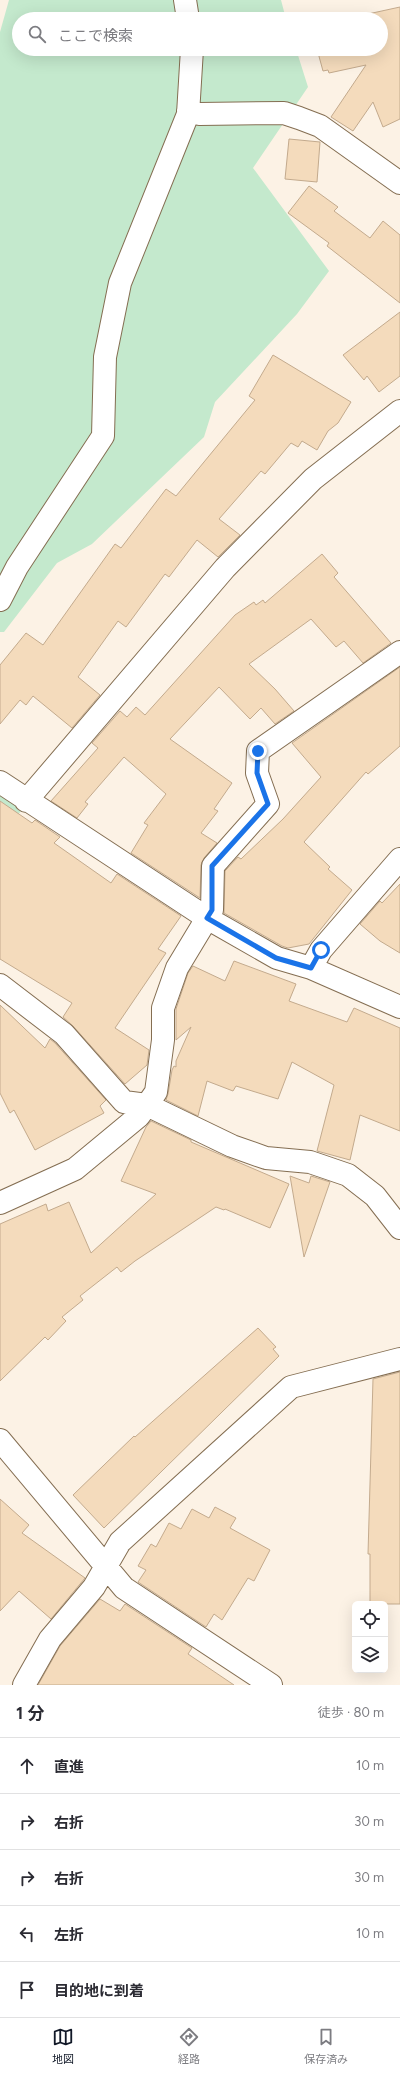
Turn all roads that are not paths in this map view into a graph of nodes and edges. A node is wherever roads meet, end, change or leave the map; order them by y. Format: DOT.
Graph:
graph roads {
  1 [pos="185,0"];
  2 [pos="187,12"];
  3 [pos="192,56"];
  4 [pos="188,111"];
  5 [pos="400,182"];
  6 [pos="400,411"];
  7 [pos="0,600"];
  8 [pos="400,652"];
  9 [pos="0,782"];
  10 [pos="26,800"];
  11 [pos="400,859"];
  12 [pos="207,918"];
  13 [pos="311,968"];
  14 [pos="0,985"];
  15 [pos="400,1007"];
  16 [pos="146,1105"];
  17 [pos="0,1203"];
  18 [pos="400,1228"];
  19 [pos="400,1359"];
  20 [pos="0,1440"];
  21 [pos="107,1566"];
  22 [pos="24,1685"];
  23 [pos="271,1685"];
  1 -- 2 [label="street"];
  3 -- 4 [label="street"];
  4 -- 5 [label="street"];
  4 -- 7 [label="street"];
  6 -- 10 [label="street"];
  8 -- 12 [label="street"];
  9 -- 10 [label="street"];
  10 -- 12 [label="street"];
  11 -- 13 [label="street"];
  12 -- 13 [label="street"];
  12 -- 16 [label="street"];
  13 -- 15 [label="street"];
  14 -- 16 [label="street"];
  16 -- 17 [label="street"];
  16 -- 18 [label="street"];
  19 -- 21 [label="street"];
  20 -- 21 [label="street"];
  21 -- 22 [label="street"];
  21 -- 23 [label="street"];
}
